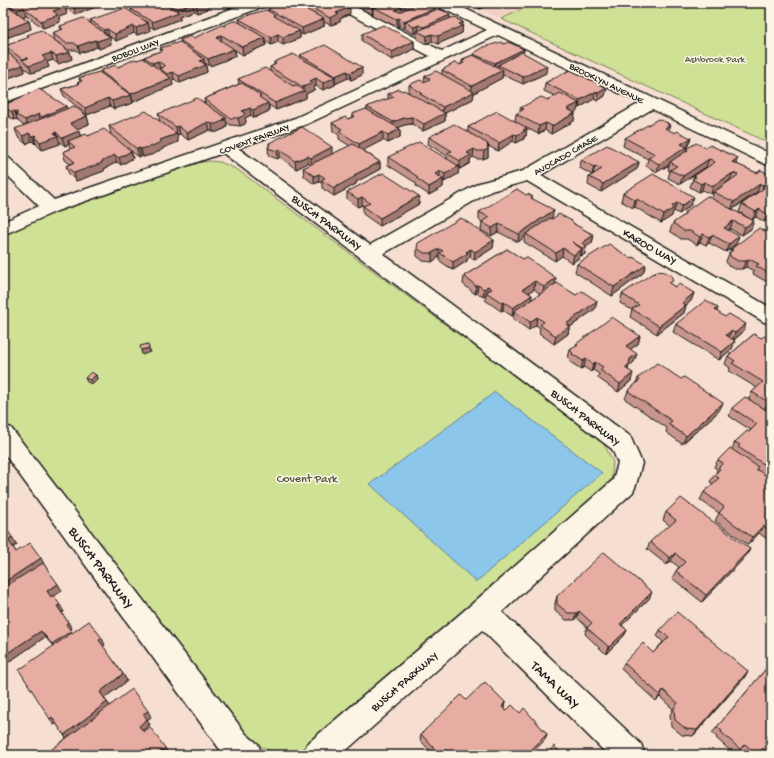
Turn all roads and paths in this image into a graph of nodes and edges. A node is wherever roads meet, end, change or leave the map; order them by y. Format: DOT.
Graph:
graph roads {
  1 [pos="260,3"];
  2 [pos="338,3"];
  3 [pos="442,3"];
  4 [pos="498,30"];
  5 [pos="441,56"];
  6 [pos="5,98"];
  7 [pos="652,103"];
  8 [pos="227,148"];
  9 [pos="771,160"];
  10 [pos="3,162"];
  11 [pos="529,175"];
  12 [pos="52,207"];
  13 [pos="3,229"];
  14 [pos="369,254"];
  15 [pos="771,317"];
  16 [pos="3,434"];
  17 [pos="483,612"];
  18 [pos="246,755"];
  19 [pos="318,755"];
  20 [pos="630,755"];
  1 -- 6 [label="street, BOBOLI WAY"];
  2 -- 5 [label="street"];
  3 -- 4 [label="street, BROOKLYN AVENUE"];
  4 -- 5 [label="street, COVENT FAIRWAY"];
  4 -- 7 [label="street, BROOKLYN AVENUE"];
  5 -- 8 [label="street, COVENT FAIRWAY"];
  7 -- 9 [label="street, BROOKLYN AVENUE"];
  7 -- 11 [label="street, AVOCADO CHASE"];
  8 -- 12 [label="street, COVENT FAIRWAY"];
  8 -- 14 [label="street, BUSCH PARKWAY"];
  10 -- 12 [label="street"];
  11 -- 14 [label="street, AVOCADO CHASE"];
  11 -- 15 [label="street, KAROO WAY"];
  12 -- 13 [label="street, COVENT FAIRWAY"];
  14 -- 17 [label="street, BUSCH PARKWAY"];
  16 -- 18 [label="street, BUSCH PARKWAY"];
  17 -- 19 [label="street, BUSCH PARKWAY"];
  17 -- 20 [label="street, TAMA WAY"];
}
